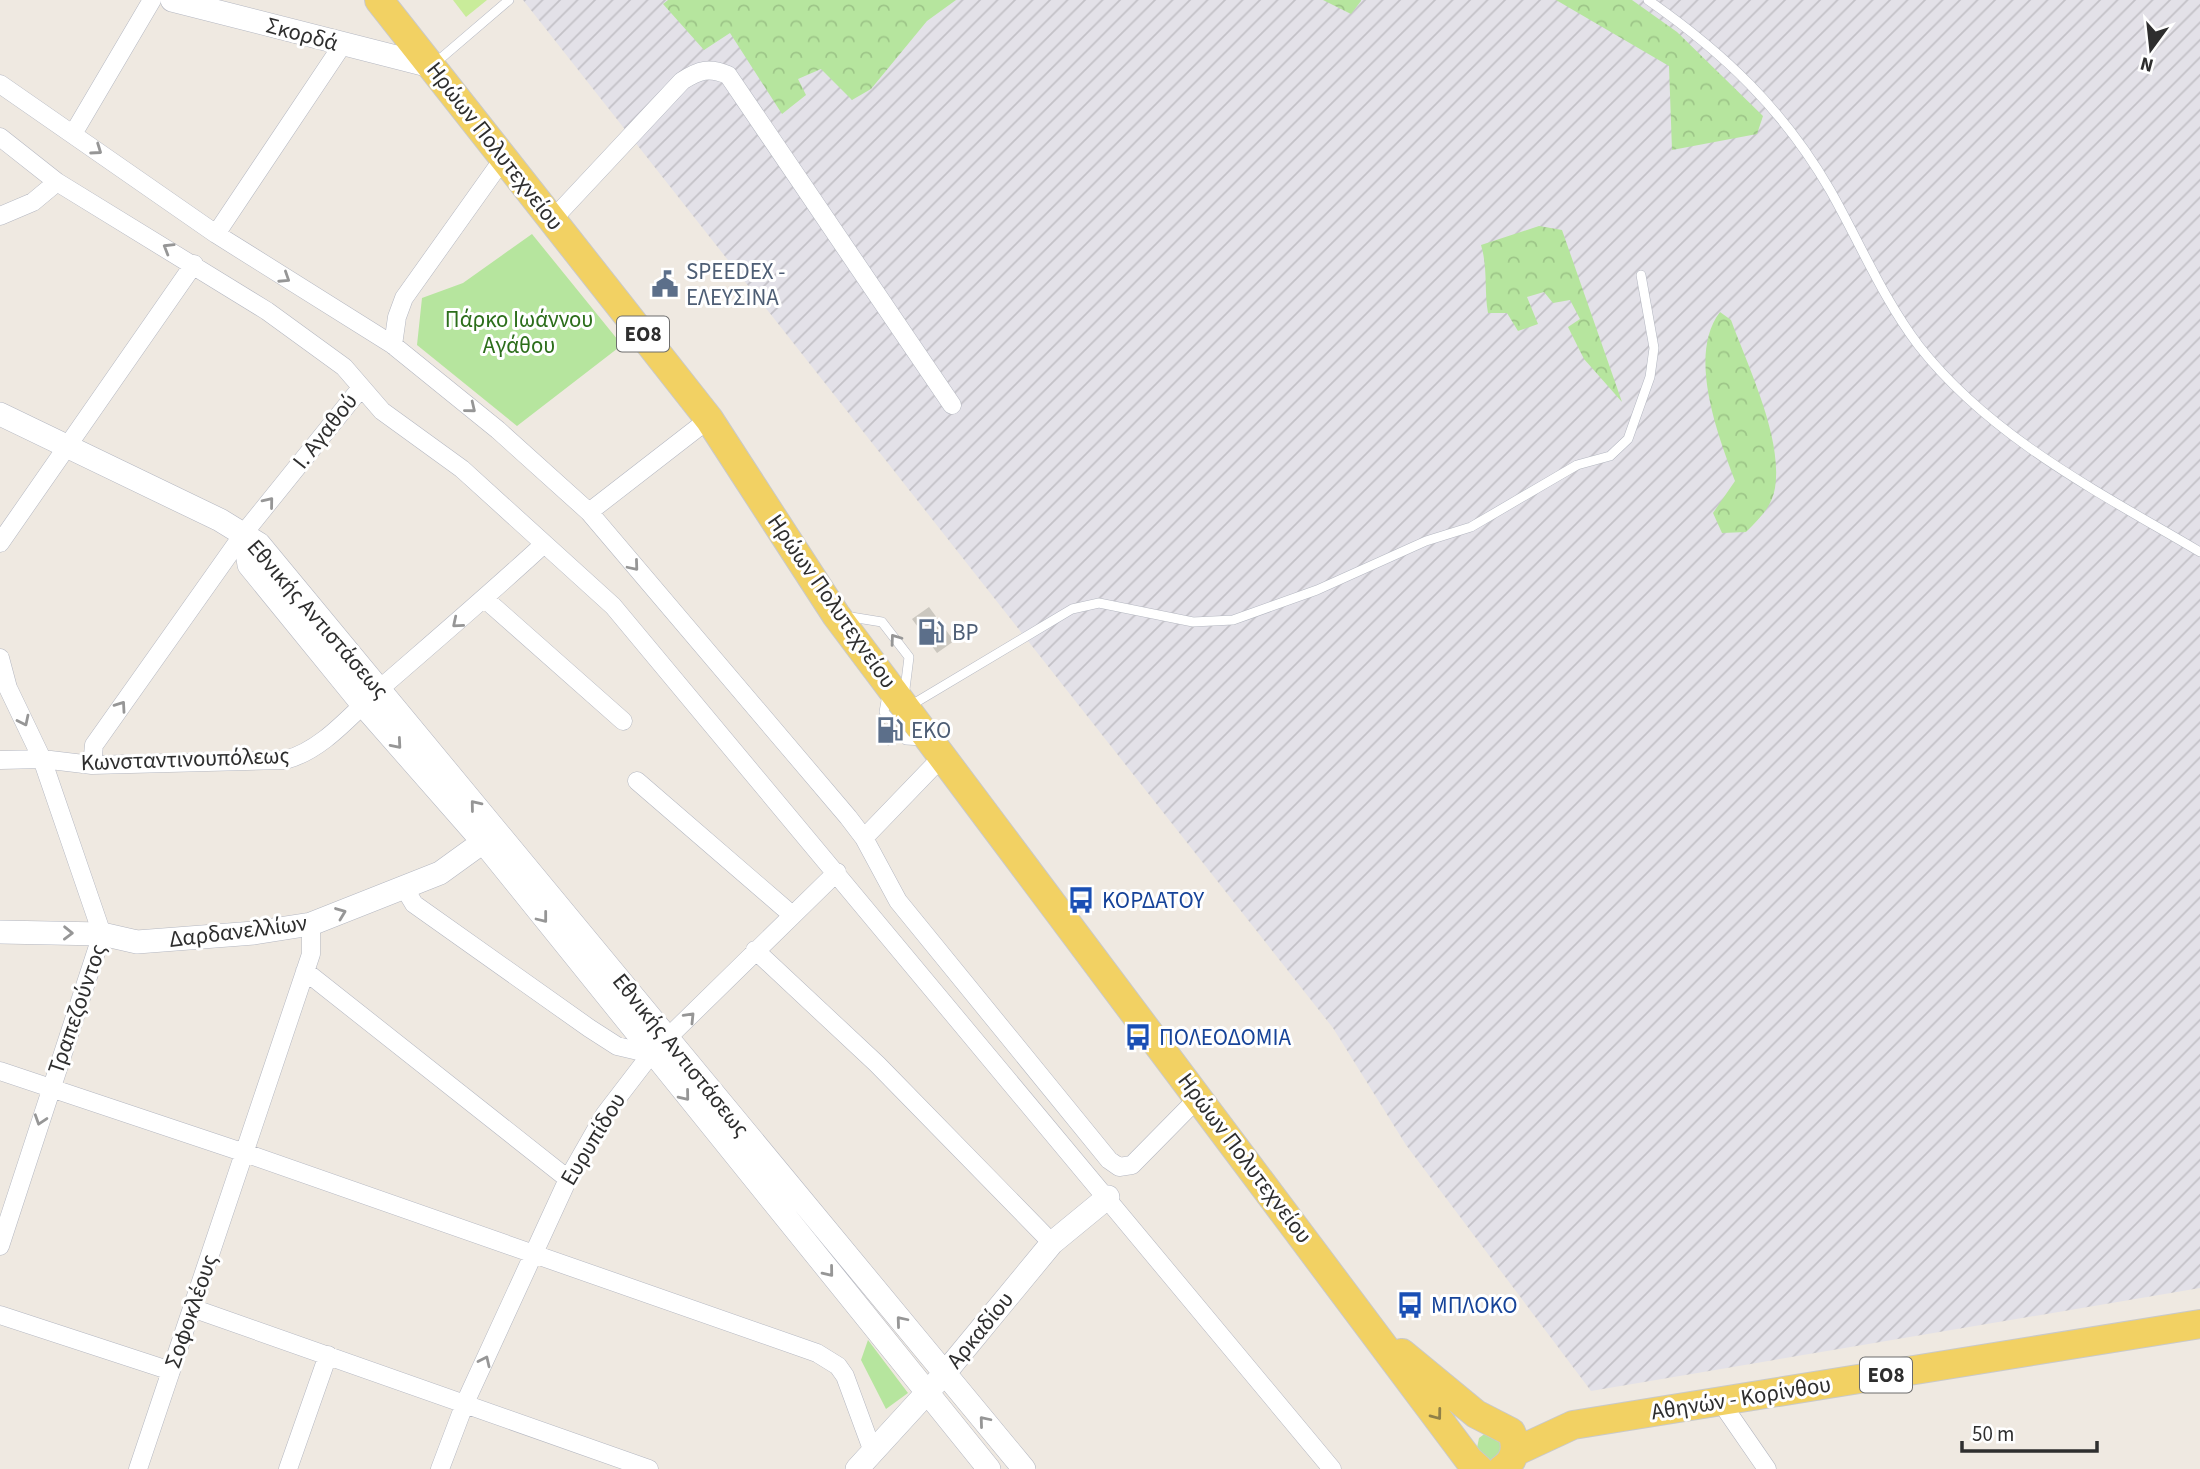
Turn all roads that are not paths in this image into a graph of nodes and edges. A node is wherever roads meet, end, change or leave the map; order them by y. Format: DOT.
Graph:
graph roads {
  1 [pos="152,0"];
  2 [pos="172,0"];
  3 [pos="379,0"];
  4 [pos="509,0"];
  5 [pos="1648,0"];
  6 [pos="343,44"];
  7 [pos="432,66"];
  8 [pos="0,84"];
  9 [pos="73,134"];
  10 [pos="0,137"];
  11 [pos="503,159"];
  12 [pos="57,182"];
  13 [pos="0,216"];
  14 [pos="553,219"];
  15 [pos="216,233"];
  16 [pos="194,264"];
  17 [pos="1641,275"];
  18 [pos="393,345"];
  19 [pos="360,389"];
  20 [pos="952,405"];
  21 [pos="0,414"];
  22 [pos="709,419"];
  23 [pos="68,446"];
  24 [pos="589,512"];
  25 [pos="244,533"];
  26 [pos="0,542"];
  27 [pos="544,544"];
  28 [pos="2200,552"];
  29 [pos="485,599"];
  30 [pos="0,658"];
  31 [pos="4,688"];
  32 [pos="372,697"];
  33 [pos="897,703"];
  34 [pos="623,721"];
  35 [pos="903,736"];
  36 [pos="937,747"];
  37 [pos="0,760"];
  38 [pos="42,760"];
  39 [pos="92,765"];
  40 [pos="637,781"];
  41 [pos="490,837"];
  42 [pos="864,838"];
  43 [pos="837,872"];
  44 [pos="405,889"];
  45 [pos="791,914"];
  46 [pos="311,924"];
  47 [pos="0,932"];
  48 [pos="102,934"];
  49 [pos="755,950"];
  50 [pos="305,971"];
  51 [pos="659,1047"];
  52 [pos="0,1071"];
  53 [pos="51,1087"];
  54 [pos="1199,1097"];
  55 [pos="245,1153"];
  56 [pos="568,1179"];
  57 [pos="1108,1197"];
  58 [pos="6,1209"];
  59 [pos="1052,1243"];
  60 [pos="0,1246"];
  61 [pos="533,1256"];
  62 [pos="192,1308"];
  63 [pos="0,1315"];
  64 [pos="2200,1324"];
  65 [pos="1381,1341"];
  66 [pos="328,1354"];
  67 [pos="171,1371"];
  68 [pos="944,1374"];
  69 [pos="928,1393"];
  70 [pos="1720,1401"];
  71 [pos="465,1403"];
  72 [pos="1496,1423"];
  73 [pos="1573,1425"];
  74 [pos="599,1461"];
  75 [pos="865,1461"];
  76 [pos="1474,1464"];
  77 [pos="1511,1464"];
  78 [pos="138,1469"];
  79 [pos="288,1469"];
  80 [pos="440,1469"];
  81 [pos="649,1469"];
  82 [pos="989,1469"];
  83 [pos="1024,1469"];
  84 [pos="1332,1469"];
  85 [pos="1767,1469"];
  1 -- 9 [label="street"];
  2 -- 6 [label="street, Σκορδά"];
  3 -- 7 [label="main road, Ηρώων Πολυτεχνείου / ΕΟ8"];
  4 -- 7 [label="lane"];
  5 -- 28 [label="lane"];
  6 -- 7 [label="street, Σκορδά"];
  6 -- 15 [label="street"];
  7 -- 11 [label="main road, Ηρώων Πολυτεχνείου / ΕΟ8"];
  8 -- 9 [label="street"];
  9 -- 15 [label="street, one-way"];
  10 -- 12 [label="street, Ι. Αγαθού"];
  11 -- 14 [label="main road, Ηρώων Πολυτεχνείου / ΕΟ8"];
  11 -- 18 [label="street"];
  12 -- 13 [label="street"];
  16 -- 12 [label="street, Ι. Αγαθού, one-way"];
  14 -- 20 [label="street"];
  14 -- 22 [label="main road, Ηρώων Πολυτεχνείου / ΕΟ8"];
  15 -- 18 [label="street, one-way"];
  16 -- 19 [label="street, Ι. Αγαθού"];
  16 -- 23 [label="street"];
  17 -- 33 [label="lane"];
  18 -- 24 [label="street, one-way"];
  25 -- 19 [label="street, Ι. Αγαθού, one-way"];
  19 -- 27 [label="street"];
  21 -- 23 [label="street, Εθνικής Αντιστάσεως"];
  22 -- 24 [label="street"];
  22 -- 33 [label="main road, Ηρώων Πολυτεχνείου / ΕΟ8"];
  23 -- 25 [label="street, Εθνικής Αντιστάσεως"];
  23 -- 26 [label="street"];
  24 -- 42 [label="street, one-way"];
  25 -- 32 [label="street, Εθνικής Αντιστάσεως"];
  39 -- 25 [label="street, Ι. Αγαθού, one-way"];
  27 -- 29 [label="street, Κωνσταντινουπόλεως"];
  27 -- 43 [label="street"];
  29 -- 32 [label="street, Κωνσταντινουπόλεως, one-way"];
  29 -- 34 [label="street"];
  30 -- 31 [label="street, Τραπεζούντος"];
  31 -- 38 [label="street, Τραπεζούντος, one-way"];
  32 -- 39 [label="street, Κωνσταντινουπόλεως"];
  32 -- 41 [label="street, Εθνικής Αντιστάσεως"];
  33 -- 36 [label="main road, Ηρώων Πολυτεχνείου / ΕΟ8"];
  35 -- 36 [label="lane"];
  36 -- 42 [label="street"];
  36 -- 54 [label="main road, Ηρώων Πολυτεχνείου / ΕΟ8"];
  37 -- 38 [label="street, Κωνσταντινουπόλεως"];
  38 -- 39 [label="street, Κωνσταντινουπόλεως"];
  38 -- 48 [label="street, Τραπεζούντος"];
  40 -- 45 [label="street"];
  41 -- 44 [label="street, Δαρδανελλίων"];
  41 -- 51 [label="street, Εθνικής Αντιστάσεως"];
  42 -- 54 [label="street"];
  43 -- 45 [label="street, Ευρυπίδου"];
  43 -- 57 [label="street"];
  46 -- 44 [label="street, Δαρδανελλίων, one-way"];
  44 -- 51 [label="street"];
  45 -- 49 [label="street, Ευρυπίδου"];
  46 -- 48 [label="street, Δαρδανελλίων"];
  46 -- 50 [label="street, Σοφοκλέους"];
  47 -- 48 [label="street, Δαρδανελλίων, one-way"];
  48 -- 53 [label="street, Τραπεζούντος"];
  51 -- 49 [label="street, Ευρυπίδου, one-way"];
  49 -- 59 [label="street"];
  50 -- 55 [label="street, Σοφοκλέους"];
  50 -- 56 [label="street"];
  51 -- 56 [label="street, Ευρυπίδου"];
  68 -- 51 [label="street, Εθνικής Αντιστάσεως, one-way"];
  51 -- 69 [label="street, Εθνικής Αντιστάσεως, one-way"];
  52 -- 53 [label="street"];
  53 -- 55 [label="street"];
  53 -- 58 [label="street, Τραπεζούντος, one-way"];
  54 -- 65 [label="main road, Ηρώων Πολυτεχνείου / ΕΟ8"];
  55 -- 61 [label="street"];
  55 -- 62 [label="street, Σοφοκλέους"];
  56 -- 61 [label="street, Ευρυπίδου"];
  57 -- 59 [label="street, Αρκαδίου"];
  57 -- 84 [label="street"];
  58 -- 60 [label="street, Τραπεζούντος"];
  59 -- 68 [label="street, Αρκαδίου"];
  71 -- 61 [label="street, Ευρυπίδου, one-way"];
  61 -- 75 [label="street"];
  62 -- 66 [label="street"];
  62 -- 67 [label="street, Σοφοκλέους"];
  63 -- 67 [label="street"];
  64 -- 70 [label="main road, Αθηνών - Κορίνθου / ΕΟ8"];
  65 -- 72 [label="main road, Ηρώων Πολυτεχνείου / ΕΟ8"];
  65 -- 76 [label="main road, Ηρώων Πολυτεχνείου / ΕΟ8, one-way"];
  66 -- 71 [label="street"];
  66 -- 79 [label="street"];
  67 -- 78 [label="street, Σοφοκλέους"];
  68 -- 69 [label="street, Αρκαδίου"];
  83 -- 68 [label="street, Εθνικής Αντιστάσεως, one-way"];
  69 -- 75 [label="street, Αρκαδίου"];
  69 -- 82 [label="street, Εθνικής Αντιστάσεως"];
  70 -- 73 [label="main road, Αθηνών - Κορίνθου / ΕΟ8"];
  70 -- 85 [label="street"];
  71 -- 74 [label="street"];
  71 -- 80 [label="street, Ευρυπίδου"];
  72 -- 73 [label="main road, Αθηνών - Κορίνθου / ΕΟ8"];
  72 -- 76 [label="main road, Ηρώων Πολυτεχνείου / ΕΟ8"];
  72 -- 77 [label="main road, Ηρώων Πολυτεχνείου / ΕΟ8"];
  73 -- 77 [label="main road, Αθηνών - Κορίνθου / ΕΟ8"];
  74 -- 81 [label="street"];
}
